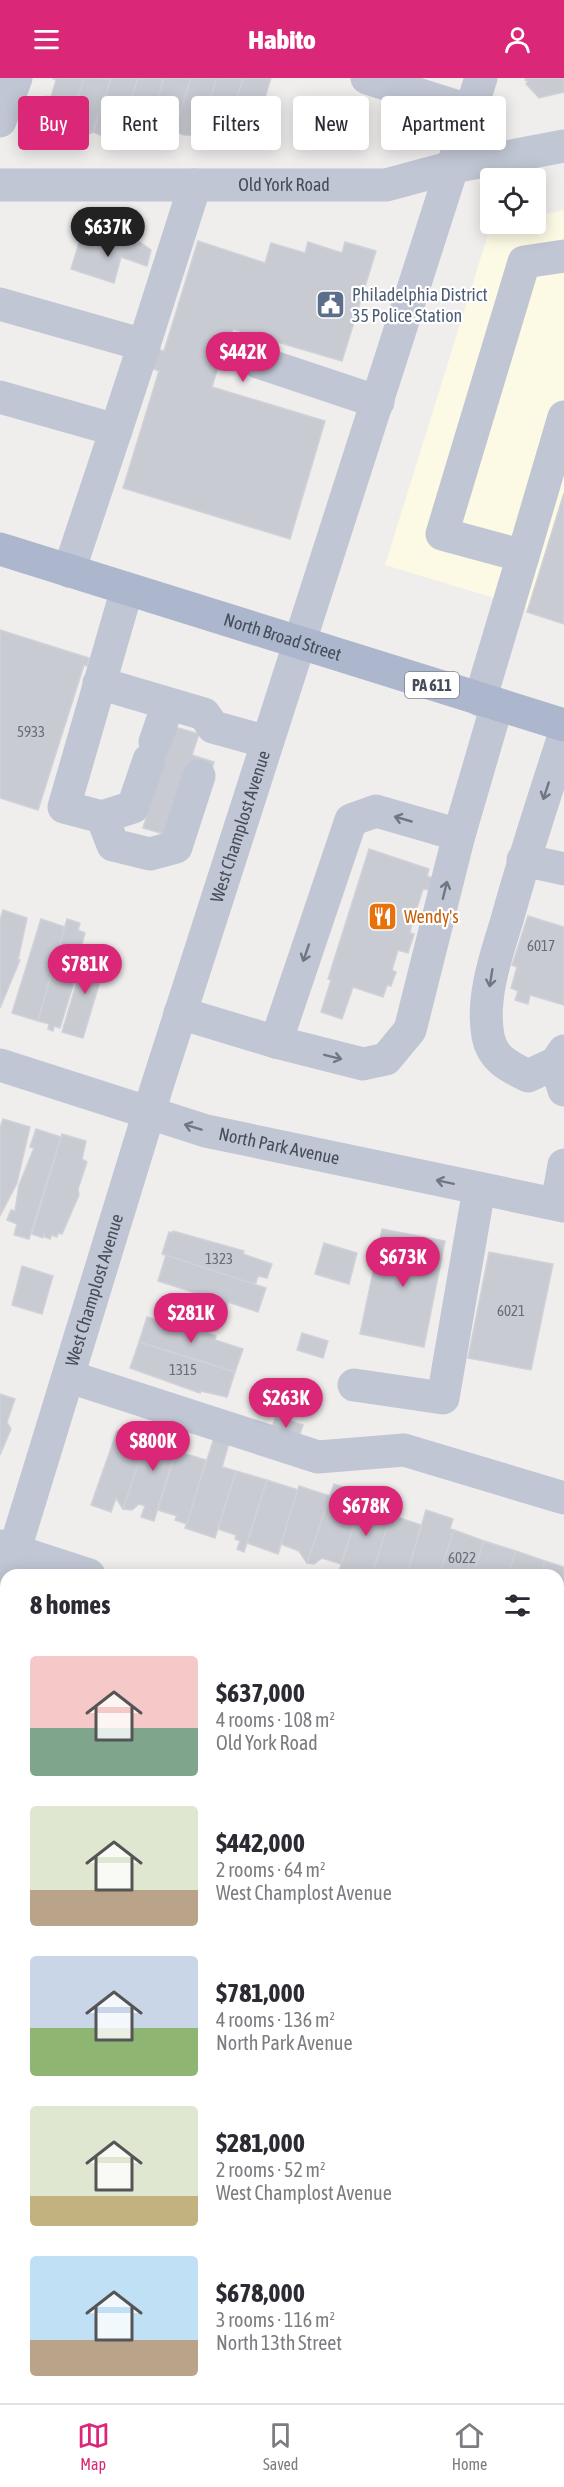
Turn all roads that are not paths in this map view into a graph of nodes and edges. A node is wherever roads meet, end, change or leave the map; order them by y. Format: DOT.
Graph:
graph roads {
  1 [pos="16,78"];
  2 [pos="367,78"];
  3 [pos="481,78"];
  4 [pos="424,96"];
  5 [pos="476,96"];
  6 [pos="0,121"];
  7 [pos="564,146"];
  8 [pos="458,150"];
  9 [pos="453,166"];
  10 [pos="0,185"];
  11 [pos="195,185"];
  12 [pos="564,256"];
  13 [pos="0,304"];
  14 [pos="144,345"];
  15 [pos="258,362"];
  16 [pos="0,397"];
  17 [pos="378,402"];
  18 [pos="564,417"];
  19 [pos="116,430"];
  20 [pos="0,549"];
  21 [pos="524,556"];
  22 [pos="69,571"];
  23 [pos="127,589"];
  24 [pos="301,643"];
  25 [pos="99,683"];
  26 [pos="488,703"];
  27 [pos="168,704"];
  28 [pos="564,725"];
  29 [pos="213,727"];
  30 [pos="564,736"];
  31 [pos="267,742"];
  32 [pos="102,817"];
  33 [pos="459,835"];
  34 [pos="523,860"];
  35 [pos="564,869"];
  36 [pos="180,1014"];
  37 [pos="276,1042"];
  38 [pos="0,1065"];
  39 [pos="561,1068"];
  40 [pos="148,1113"];
  41 [pos="564,1165"];
  42 [pos="479,1189"];
  43 [pos="561,1205"];
  44 [pos="70,1377"];
  45 [pos="354,1384"];
  46 [pos="564,1498"];
  47 [pos="7,1562"];
  48 [pos="51,1569"];
  1 -- 6 [label="street"];
  2 -- 4 [label="street"];
  3 -- 5 [label="street, West Champlost Avenue"];
  7 -- 9 [label="street, Old York Road"];
  8 -- 9 [label="street, West Champlost Avenue"];
  9 -- 11 [label="street, Old York Road"];
  9 -- 17 [label="street, West Champlost Avenue"];
  10 -- 11 [label="street, Old York Road"];
  11 -- 14 [label="street"];
  12 -- 21 [label="street"];
  13 -- 14 [label="street"];
  14 -- 19 [label="street"];
  15 -- 17 [label="street"];
  16 -- 19 [label="street"];
  17 -- 24 [label="street, West Champlost Avenue"];
  18 -- 21 [label="street"];
  19 -- 22 [label="street"];
  20 -- 22 [label="main road, North Broad Street / PA 611"];
  21 -- 26 [label="street"];
  22 -- 23 [label="main road, North Broad Street / PA 611"];
  23 -- 24 [label="main road, North Broad Street / PA 611"];
  23 -- 25 [label="street"];
  24 -- 26 [label="main road, North Broad Street / PA 611"];
  24 -- 31 [label="street, West Champlost Avenue"];
  25 -- 27 [label="street"];
  25 -- 32 [label="street"];
  26 -- 28 [label="main road, North Broad Street / PA 611"];
  26 -- 33 [label="street"];
  27 -- 29 [label="street"];
  27 -- 32 [label="street"];
  29 -- 31 [label="street"];
  29 -- 32 [label="street"];
  30 -- 34 [label="street, one-way"];
  31 -- 36 [label="street, West Champlost Avenue"];
  33 -- 37 [label="street, one-way"];
  37 -- 33 [label="street, one-way"];
  34 -- 35 [label="street"];
  34 -- 39 [label="street, one-way"];
  36 -- 37 [label="street"];
  36 -- 40 [label="street, West Champlost Avenue"];
  38 -- 40 [label="street, North Park Avenue"];
  42 -- 40 [label="street, North Park Avenue, one-way"];
  40 -- 44 [label="street, West Champlost Avenue"];
  41 -- 43 [label="street"];
  42 -- 43 [label="street, North Park Avenue"];
  42 -- 45 [label="street"];
  44 -- 46 [label="street"];
  44 -- 47 [label="street, West Champlost Avenue"];
  47 -- 48 [label="street"];
}
